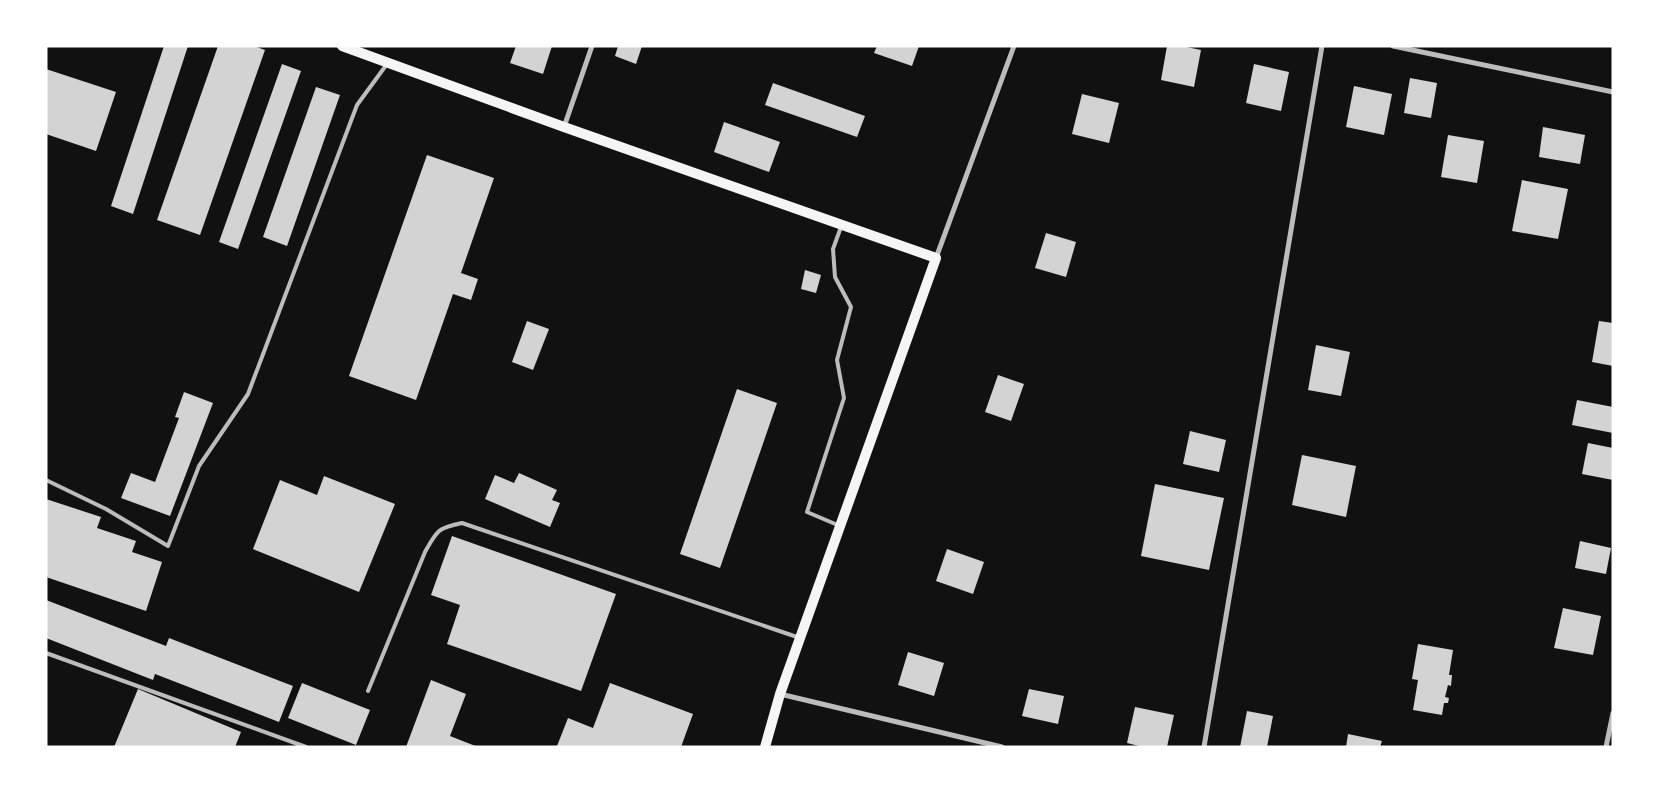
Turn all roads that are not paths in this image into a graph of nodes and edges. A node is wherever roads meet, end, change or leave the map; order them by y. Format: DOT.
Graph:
graph roads {
  1 [pos="342,46"];
  2 [pos="592,46"];
  3 [pos="1014,46"];
  4 [pos="1322,46"];
  5 [pos="1394,46"];
  6 [pos="388,62"];
  7 [pos="1613,92"];
  8 [pos="564,126"];
  9 [pos="842,225"];
  10 [pos="936,258"];
  11 [pos="46,480"];
  12 [pos="840,526"];
  13 [pos="800,638"];
  14 [pos="46,653"];
  15 [pos="368,691"];
  16 [pos="780,694"];
  17 [pos="1613,713"];
  18 [pos="306,747"];
  19 [pos="764,747"];
  20 [pos="1002,747"];
  21 [pos="1204,747"];
  22 [pos="1606,747"];
  1 -- 6 [label="main road"];
  2 -- 8 [label="street"];
  3 -- 10 [label="street"];
  4 -- 21 [label="street"];
  5 -- 7 [label="street"];
  6 -- 8 [label="main road"];
  6 -- 11 [label="lane"];
  8 -- 9 [label="main road"];
  9 -- 10 [label="main road"];
  9 -- 12 [label="lane"];
  10 -- 12 [label="main road"];
  12 -- 13 [label="main road"];
  13 -- 15 [label="lane"];
  13 -- 16 [label="main road"];
  14 -- 18 [label="lane"];
  16 -- 19 [label="main road"];
  16 -- 20 [label="street"];
  17 -- 22 [label="street"];
}
